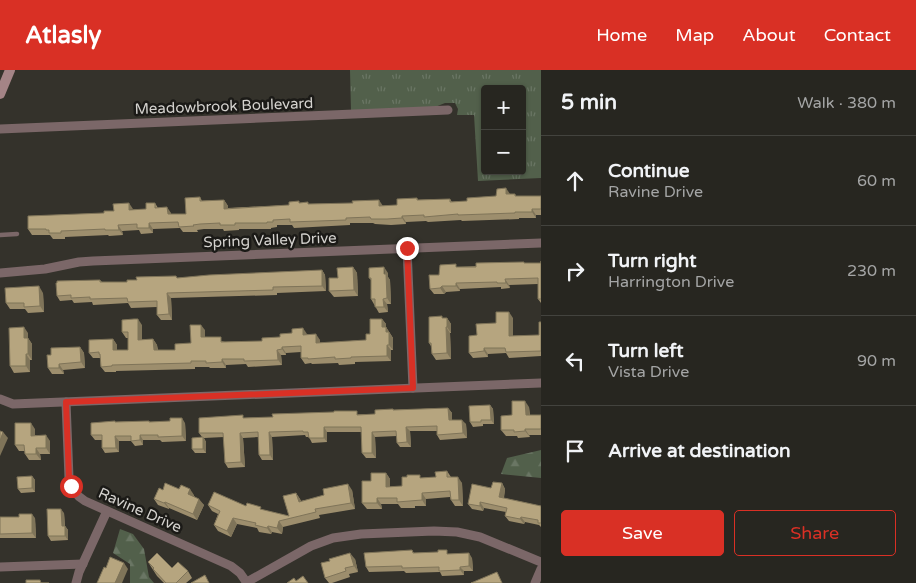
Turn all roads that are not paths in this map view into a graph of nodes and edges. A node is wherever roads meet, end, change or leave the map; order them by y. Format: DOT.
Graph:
graph roads {
  1 [pos="10,70"];
  2 [pos="0,94"];
  3 [pos="448,110"];
  4 [pos="0,129"];
  5 [pos="17,234"];
  6 [pos="0,235"];
  7 [pos="541,243"];
  8 [pos="407,248"];
  9 [pos="0,272"];
  10 [pos="541,383"];
  11 [pos="413,388"];
  12 [pos="0,398"];
  13 [pos="66,402"];
  14 [pos="107,510"];
  15 [pos="541,562"];
  16 [pos="83,564"];
  17 [pos="0,567"];
  18 [pos="541,569"];
  19 [pos="247,582"];
  20 [pos="76,583"];
  21 [pos="535,583"];
  1 -- 2 [label="main road"];
  3 -- 4 [label="street, Meadowbrook Boulevard"];
  5 -- 6 [label="lane"];
  7 -- 8 [label="street, Spring Valley Drive"];
  8 -- 9 [label="street, Spring Valley Drive"];
  8 -- 11 [label="street"];
  10 -- 11 [label="street"];
  11 -- 13 [label="street"];
  12 -- 13 [label="street"];
  13 -- 14 [label="street, Ravine Drive"];
  14 -- 16 [label="street"];
  14 -- 19 [label="street, Ravine Drive"];
  15 -- 19 [label="street"];
  16 -- 17 [label="street"];
  16 -- 20 [label="street"];
  18 -- 21 [label="street"];
}
